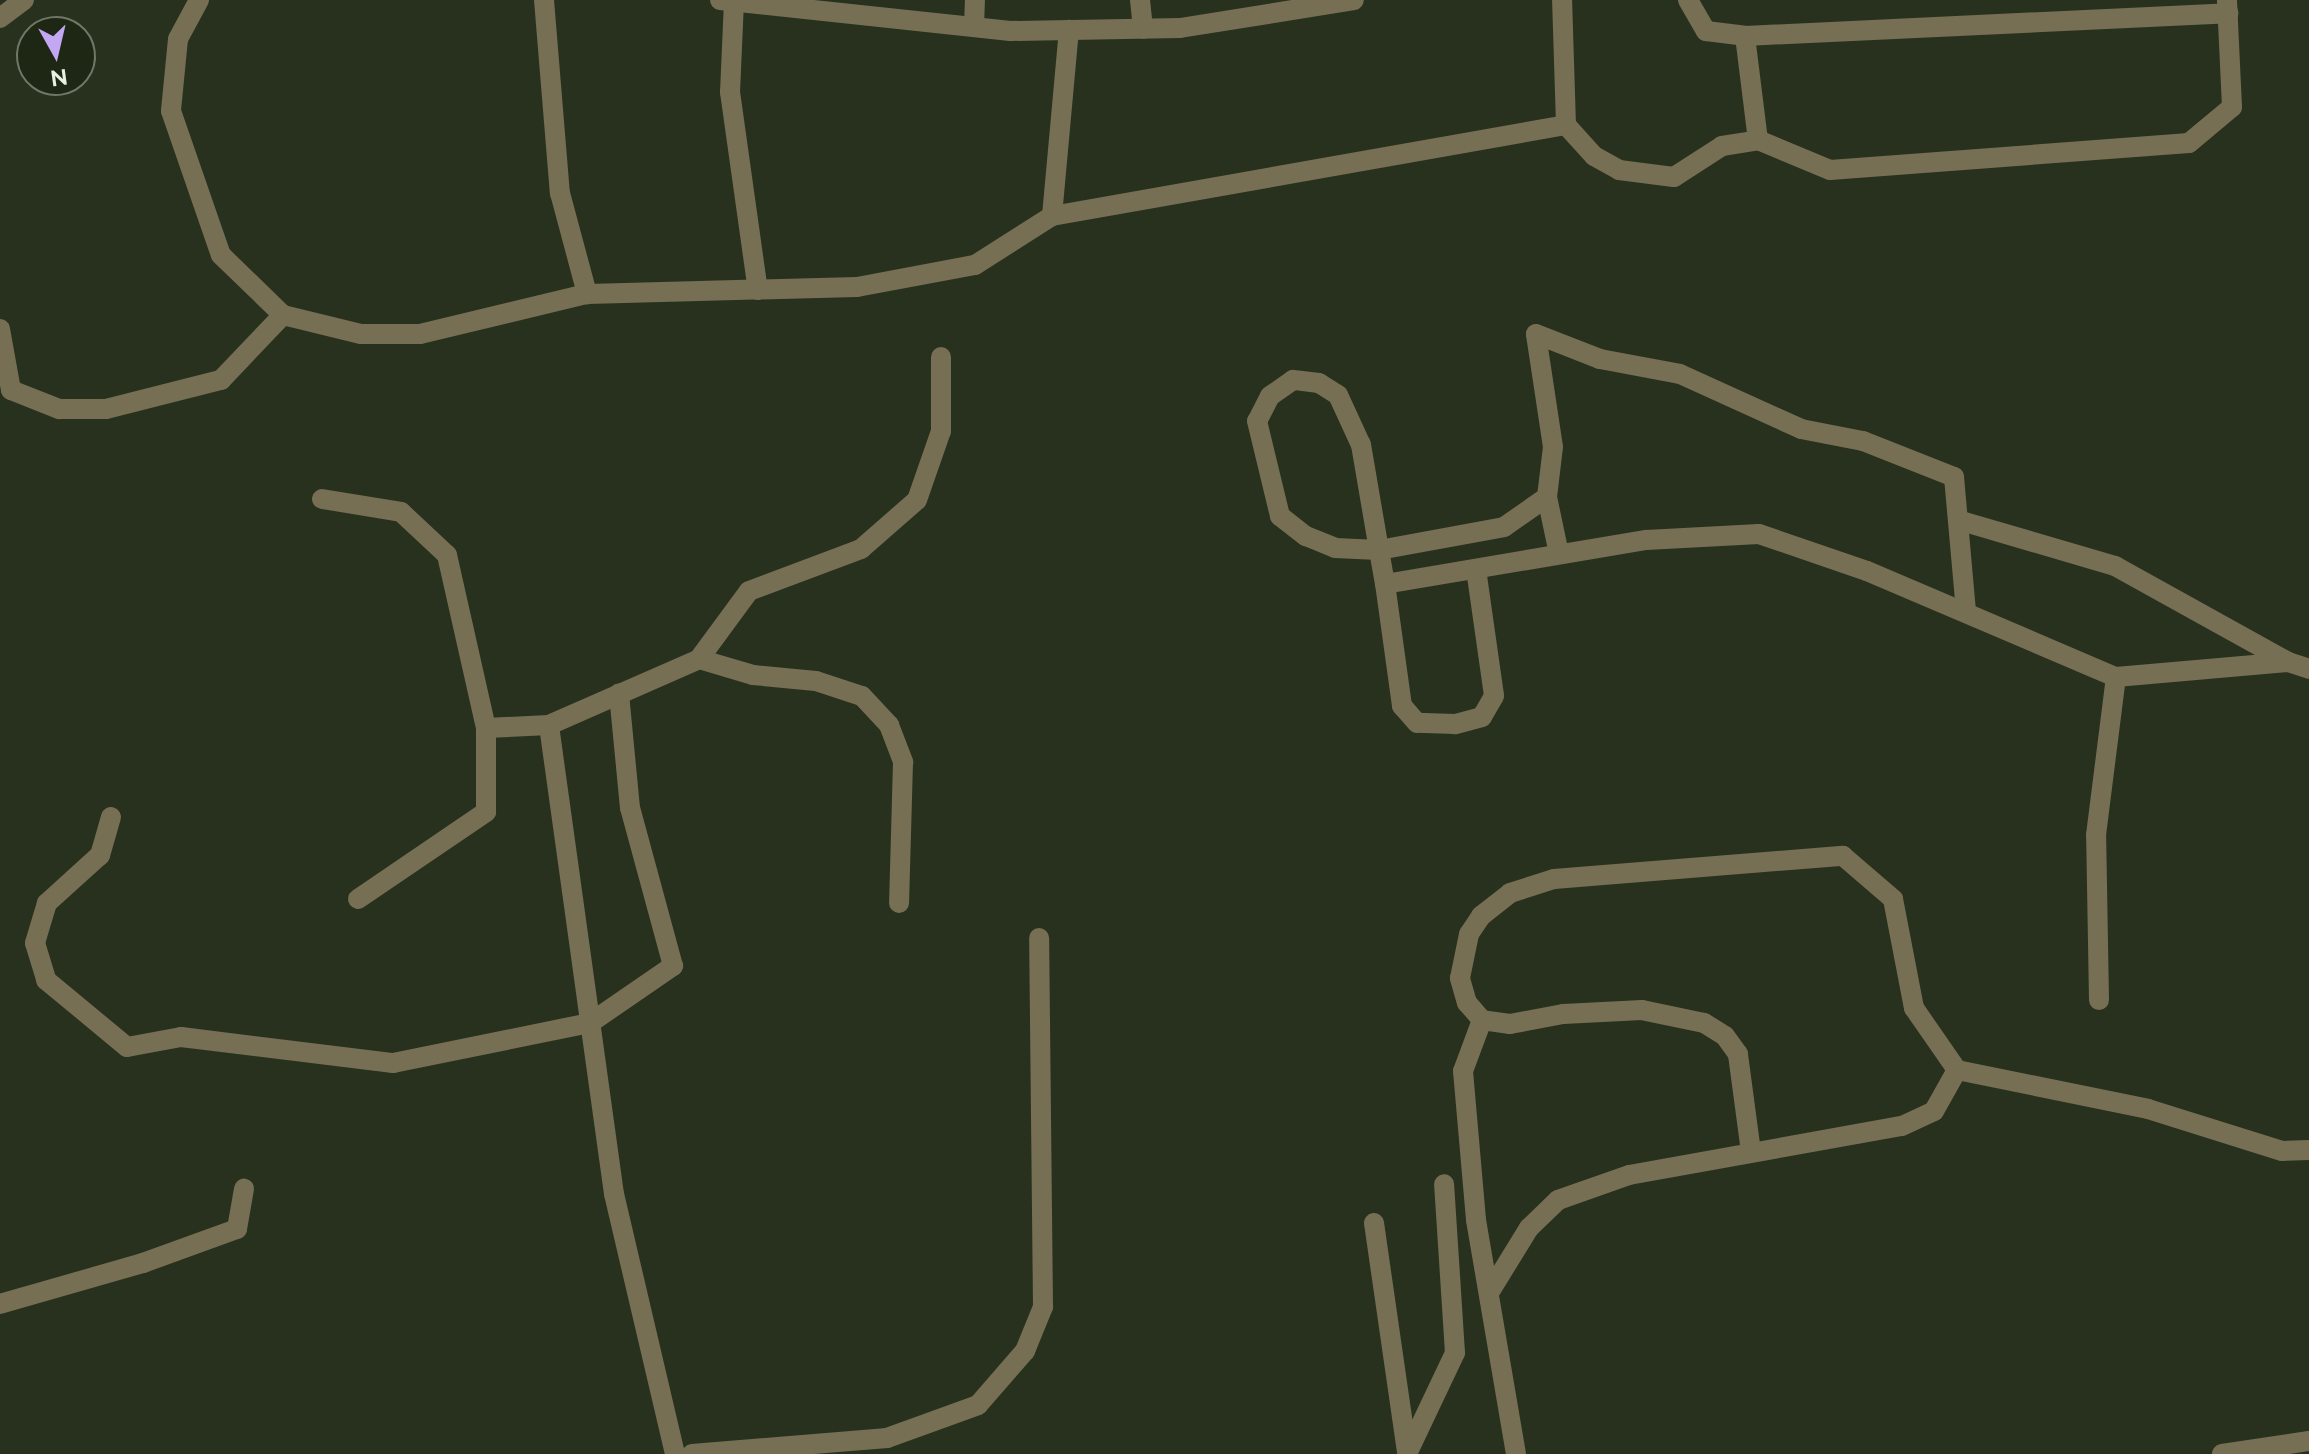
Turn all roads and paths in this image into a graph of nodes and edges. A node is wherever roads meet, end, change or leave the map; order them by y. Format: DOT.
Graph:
graph roads {
  1 [pos="24,0"];
  2 [pos="199,0"];
  3 [pos="544,0"];
  4 [pos="975,0"];
  5 [pos="1140,0"];
  6 [pos="1354,0"];
  7 [pos="1562,0"];
  8 [pos="1688,0"];
  9 [pos="727,1"];
  10 [pos="2228,6"];
  11 [pos="0,18"];
  12 [pos="974,27"];
  13 [pos="1143,29"];
  14 [pos="1069,30"];
  15 [pos="1745,36"];
  16 [pos="1566,125"];
  17 [pos="1758,140"];
  18 [pos="1052,216"];
  19 [pos="758,290"];
  20 [pos="587,294"];
  21 [pos="283,315"];
  22 [pos="0,329"];
  23 [pos="941,357"];
  24 [pos="1547,497"];
  25 [pos="322,499"];
  26 [pos="1958,520"];
  27 [pos="1379,550"];
  28 [pos="1559,554"];
  29 [pos="1476,569"];
  30 [pos="1385,584"];
  31 [pos="1966,612"];
  32 [pos="699,659"];
  33 [pos="2288,662"];
  34 [pos="2309,669"];
  35 [pos="2116,677"];
  36 [pos="619,694"];
  37 [pos="549,725"];
  38 [pos="486,728"];
  39 [pos="111,817"];
  40 [pos="358,899"];
  41 [pos="899,903"];
  42 [pos="1039,938"];
  43 [pos="2099,1000"];
  44 [pos="1482,1020"];
  45 [pos="590,1023"];
  46 [pos="1957,1070"];
  47 [pos="2309,1150"];
  48 [pos="1751,1152"];
  49 [pos="1444,1184"];
  50 [pos="244,1189"];
  51 [pos="1374,1223"];
  52 [pos="1489,1293"];
  53 [pos="0,1304"];
  54 [pos="2309,1441"];
  55 [pos="1407,1453"];
  56 [pos="675,1454"];
  57 [pos="692,1454"];
  58 [pos="1516,1454"];
  59 [pos="2222,1454"];
  1 -- 11 [label="street"];
  2 -- 21 [label="street"];
  3 -- 20 [label="street"];
  4 -- 12 [label="street"];
  5 -- 13 [label="street"];
  6 -- 13 [label="street"];
  7 -- 16 [label="street"];
  8 -- 15 [label="street"];
  9 -- 12 [label="street"];
  9 -- 19 [label="street"];
  10 -- 15 [label="street"];
  10 -- 17 [label="street"];
  12 -- 14 [label="street"];
  13 -- 14 [label="street"];
  14 -- 18 [label="street"];
  15 -- 17 [label="street"];
  16 -- 17 [label="street"];
  16 -- 18 [label="street"];
  18 -- 19 [label="street"];
  19 -- 20 [label="street"];
  20 -- 21 [label="street"];
  21 -- 22 [label="street"];
  23 -- 32 [label="street"];
  24 -- 26 [label="street"];
  24 -- 27 [label="street"];
  24 -- 28 [label="street"];
  25 -- 38 [label="street"];
  26 -- 31 [label="street"];
  26 -- 33 [label="street"];
  27 -- 27 [label="street"];
  27 -- 30 [label="street"];
  28 -- 29 [label="street"];
  28 -- 31 [label="street"];
  29 -- 30 [label="street"];
  29 -- 30 [label="street"];
  31 -- 35 [label="street"];
  32 -- 36 [label="street"];
  32 -- 41 [label="street"];
  33 -- 34 [label="street"];
  33 -- 35 [label="street"];
  35 -- 43 [label="street"];
  36 -- 37 [label="street"];
  36 -- 45 [label="street"];
  37 -- 38 [label="street"];
  37 -- 45 [label="street"];
  38 -- 40 [label="street"];
  39 -- 45 [label="street"];
  42 -- 57 [label="street"];
  44 -- 46 [label="street"];
  44 -- 48 [label="street"];
  44 -- 52 [label="street"];
  45 -- 56 [label="street"];
  46 -- 47 [label="street"];
  46 -- 48 [label="street"];
  48 -- 52 [label="street"];
  49 -- 55 [label="street"];
  50 -- 53 [label="street"];
  51 -- 55 [label="street"];
  52 -- 58 [label="street"];
  54 -- 59 [label="street"];
}
